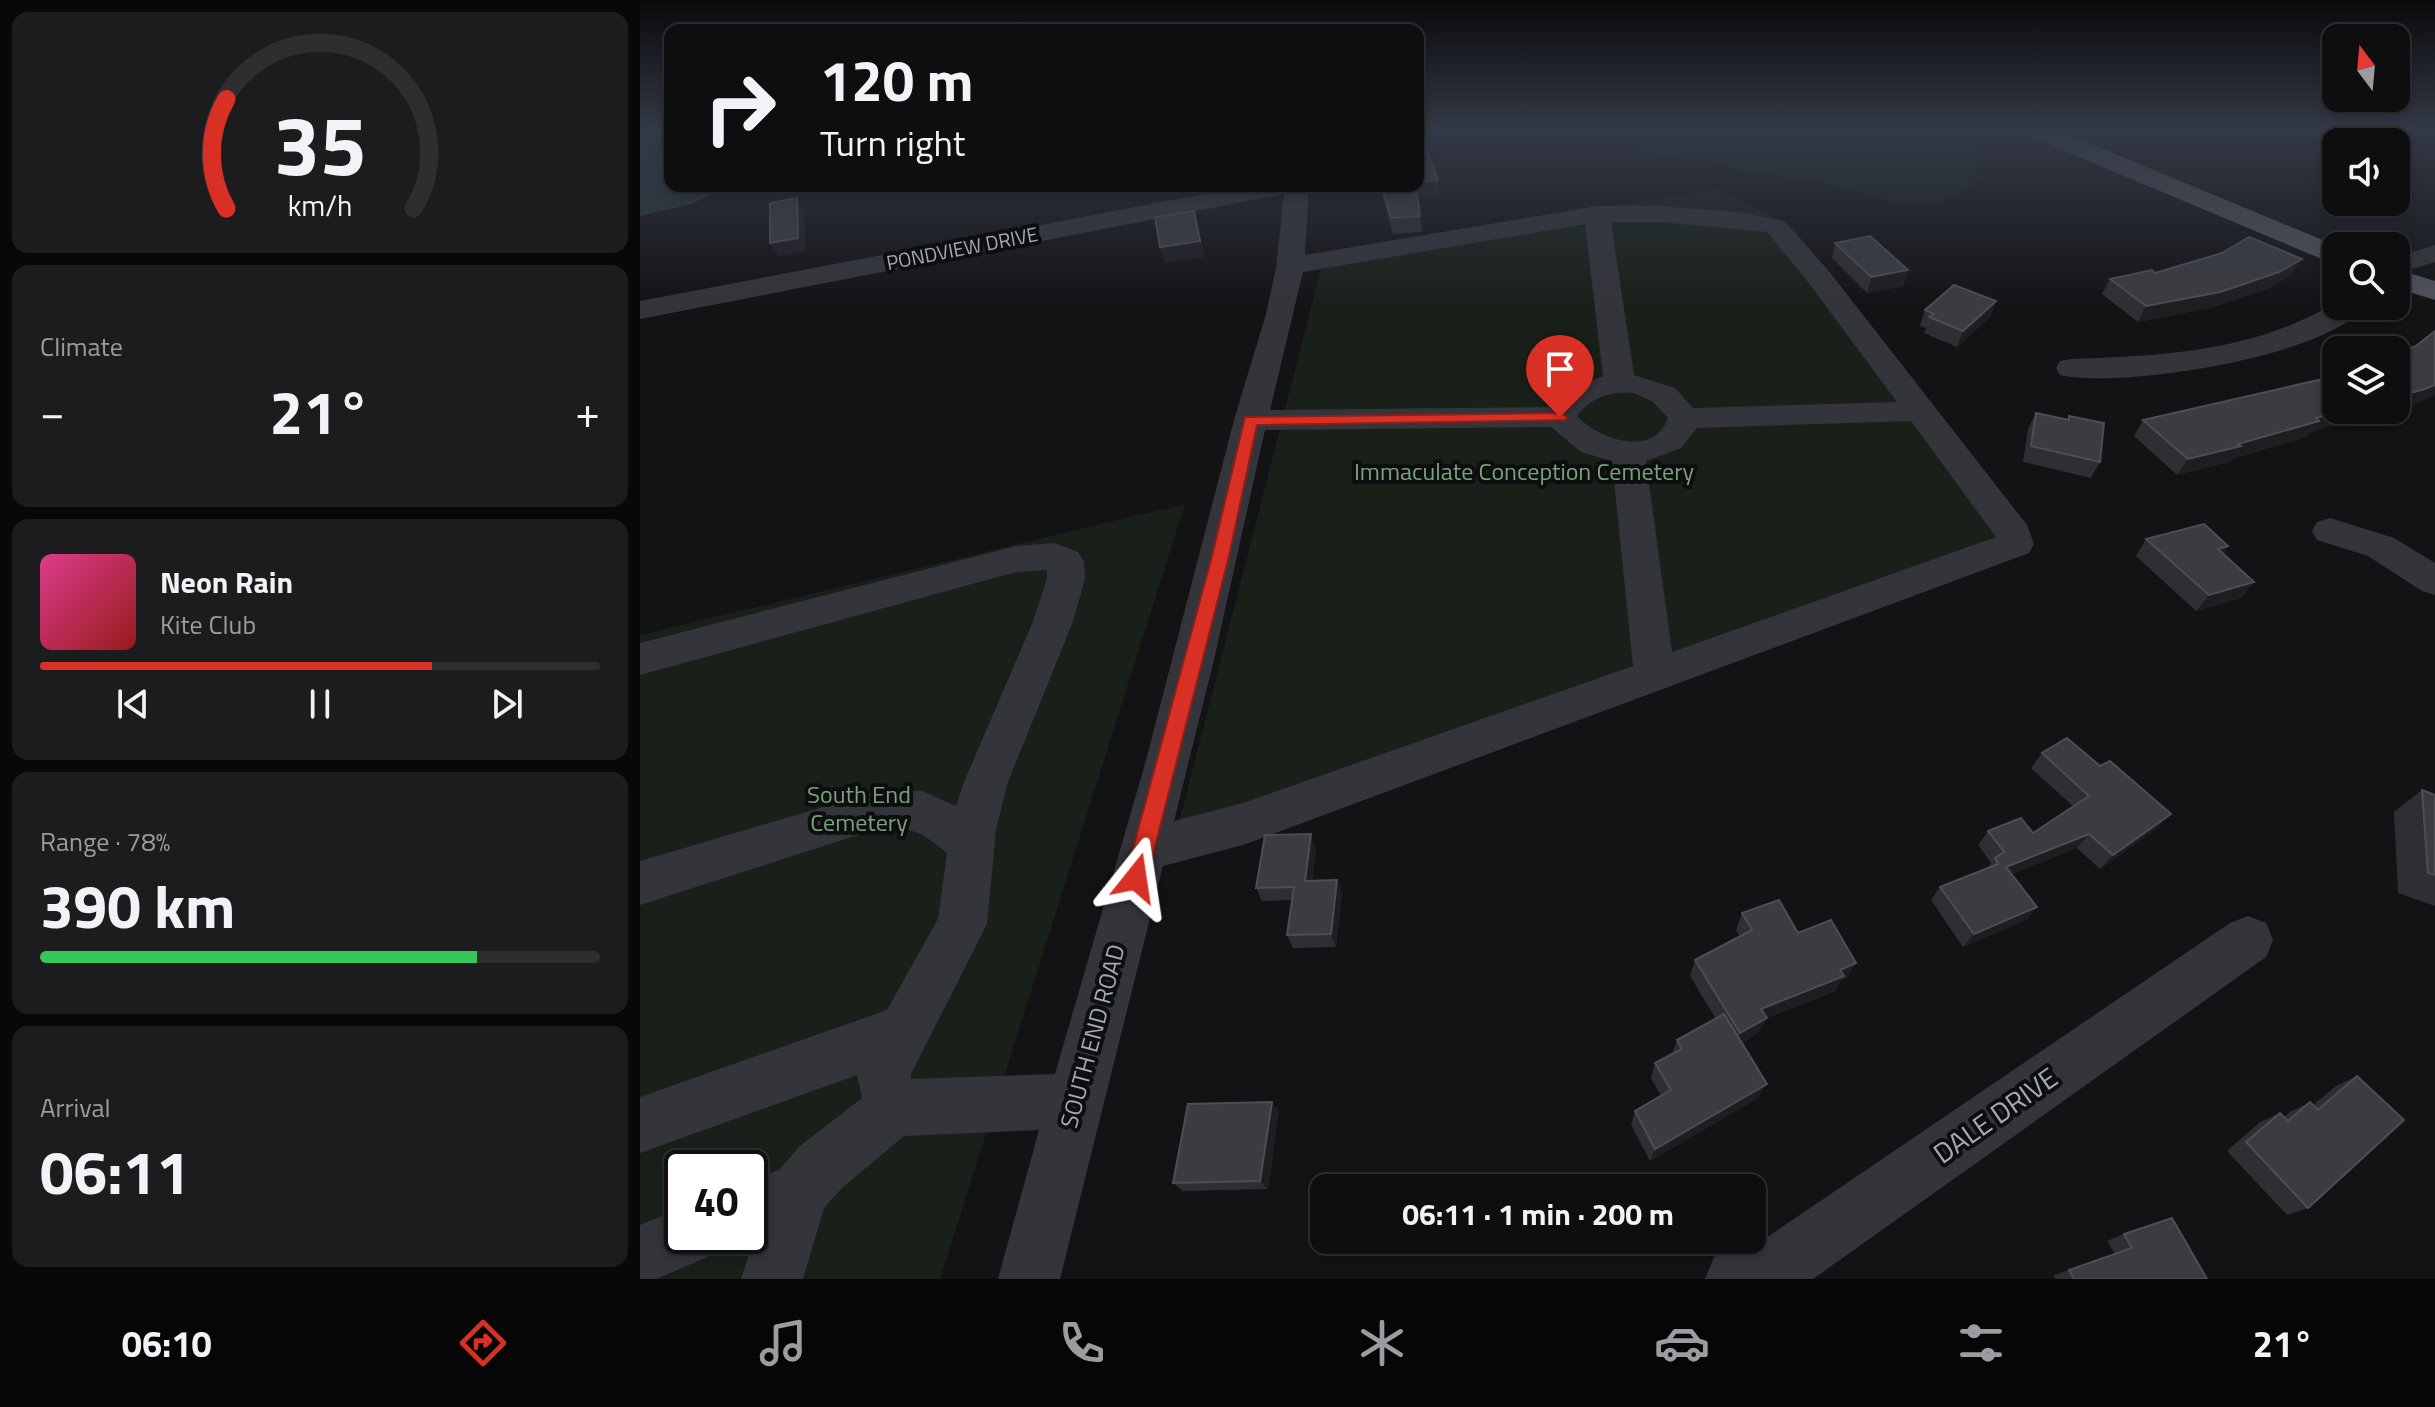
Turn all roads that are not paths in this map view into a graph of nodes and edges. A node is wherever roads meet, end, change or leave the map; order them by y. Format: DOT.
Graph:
graph roads {
  1 [pos="2175,189"];
  2 [pos="1254,192"];
  3 [pos="1296,192"];
  4 [pos="1597,214"];
  5 [pos="2322,250"];
  6 [pos="2435,253"];
  7 [pos="2410,261"];
  8 [pos="1288,266"];
  9 [pos="2410,283"];
  10 [pos="2435,291"];
  11 [pos="640,310"];
  12 [pos="2331,320"];
  13 [pos="2071,368"];
  14 [pos="1619,382"];
  15 [pos="1919,411"];
  16 [pos="1560,417"];
  17 [pos="1684,418"];
  18 [pos="1250,420"];
  19 [pos="1628,452"];
  20 [pos="2330,531"];
  21 [pos="2435,581"];
  22 [pos="640,659"];
  23 [pos="1655,677"];
  24 [pos="993,764"];
  25 [pos="893,807"];
  26 [pos="972,845"];
  27 [pos="1144,850"];
  28 [pos="640,883"];
  29 [pos="2248,940"];
  30 [pos="894,1070"];
  31 [pos="1072,1101"];
  32 [pos="640,1125"];
  33 [pos="775,1201"];
  34 [pos="664,1245"];
  35 [pos="640,1255"];
  36 [pos="772,1279"];
  37 [pos="1029,1279"];
  38 [pos="1736,1279"];
  1 -- 5 [label="main road"];
  2 -- 11 [label="street, PONDVIEW DRIVE"];
  3 -- 8 [label="street, SOUTH END ROAD"];
  4 -- 8 [label="street"];
  4 -- 14 [label="street"];
  4 -- 15 [label="street"];
  6 -- 7 [label="street"];
  8 -- 18 [label="street, SOUTH END ROAD"];
  9 -- 10 [label="main road"];
  12 -- 13 [label="street"];
  14 -- 16 [label="street"];
  14 -- 17 [label="street"];
  15 -- 17 [label="street"];
  15 -- 23 [label="street"];
  16 -- 18 [label="street"];
  16 -- 19 [label="street"];
  17 -- 19 [label="street"];
  18 -- 27 [label="street, SOUTH END ROAD"];
  19 -- 23 [label="street"];
  20 -- 21 [label="street"];
  22 -- 24 [label="street"];
  23 -- 27 [label="street"];
  24 -- 25 [label="street"];
  24 -- 26 [label="street"];
  25 -- 26 [label="street"];
  25 -- 28 [label="street"];
  26 -- 30 [label="street"];
  27 -- 31 [label="street, SOUTH END ROAD"];
  29 -- 38 [label="street, DALE DRIVE"];
  30 -- 31 [label="street"];
  30 -- 32 [label="street"];
  30 -- 33 [label="street"];
  31 -- 37 [label="street, SOUTH END ROAD"];
  33 -- 36 [label="street"];
  34 -- 35 [label="street"];
}
